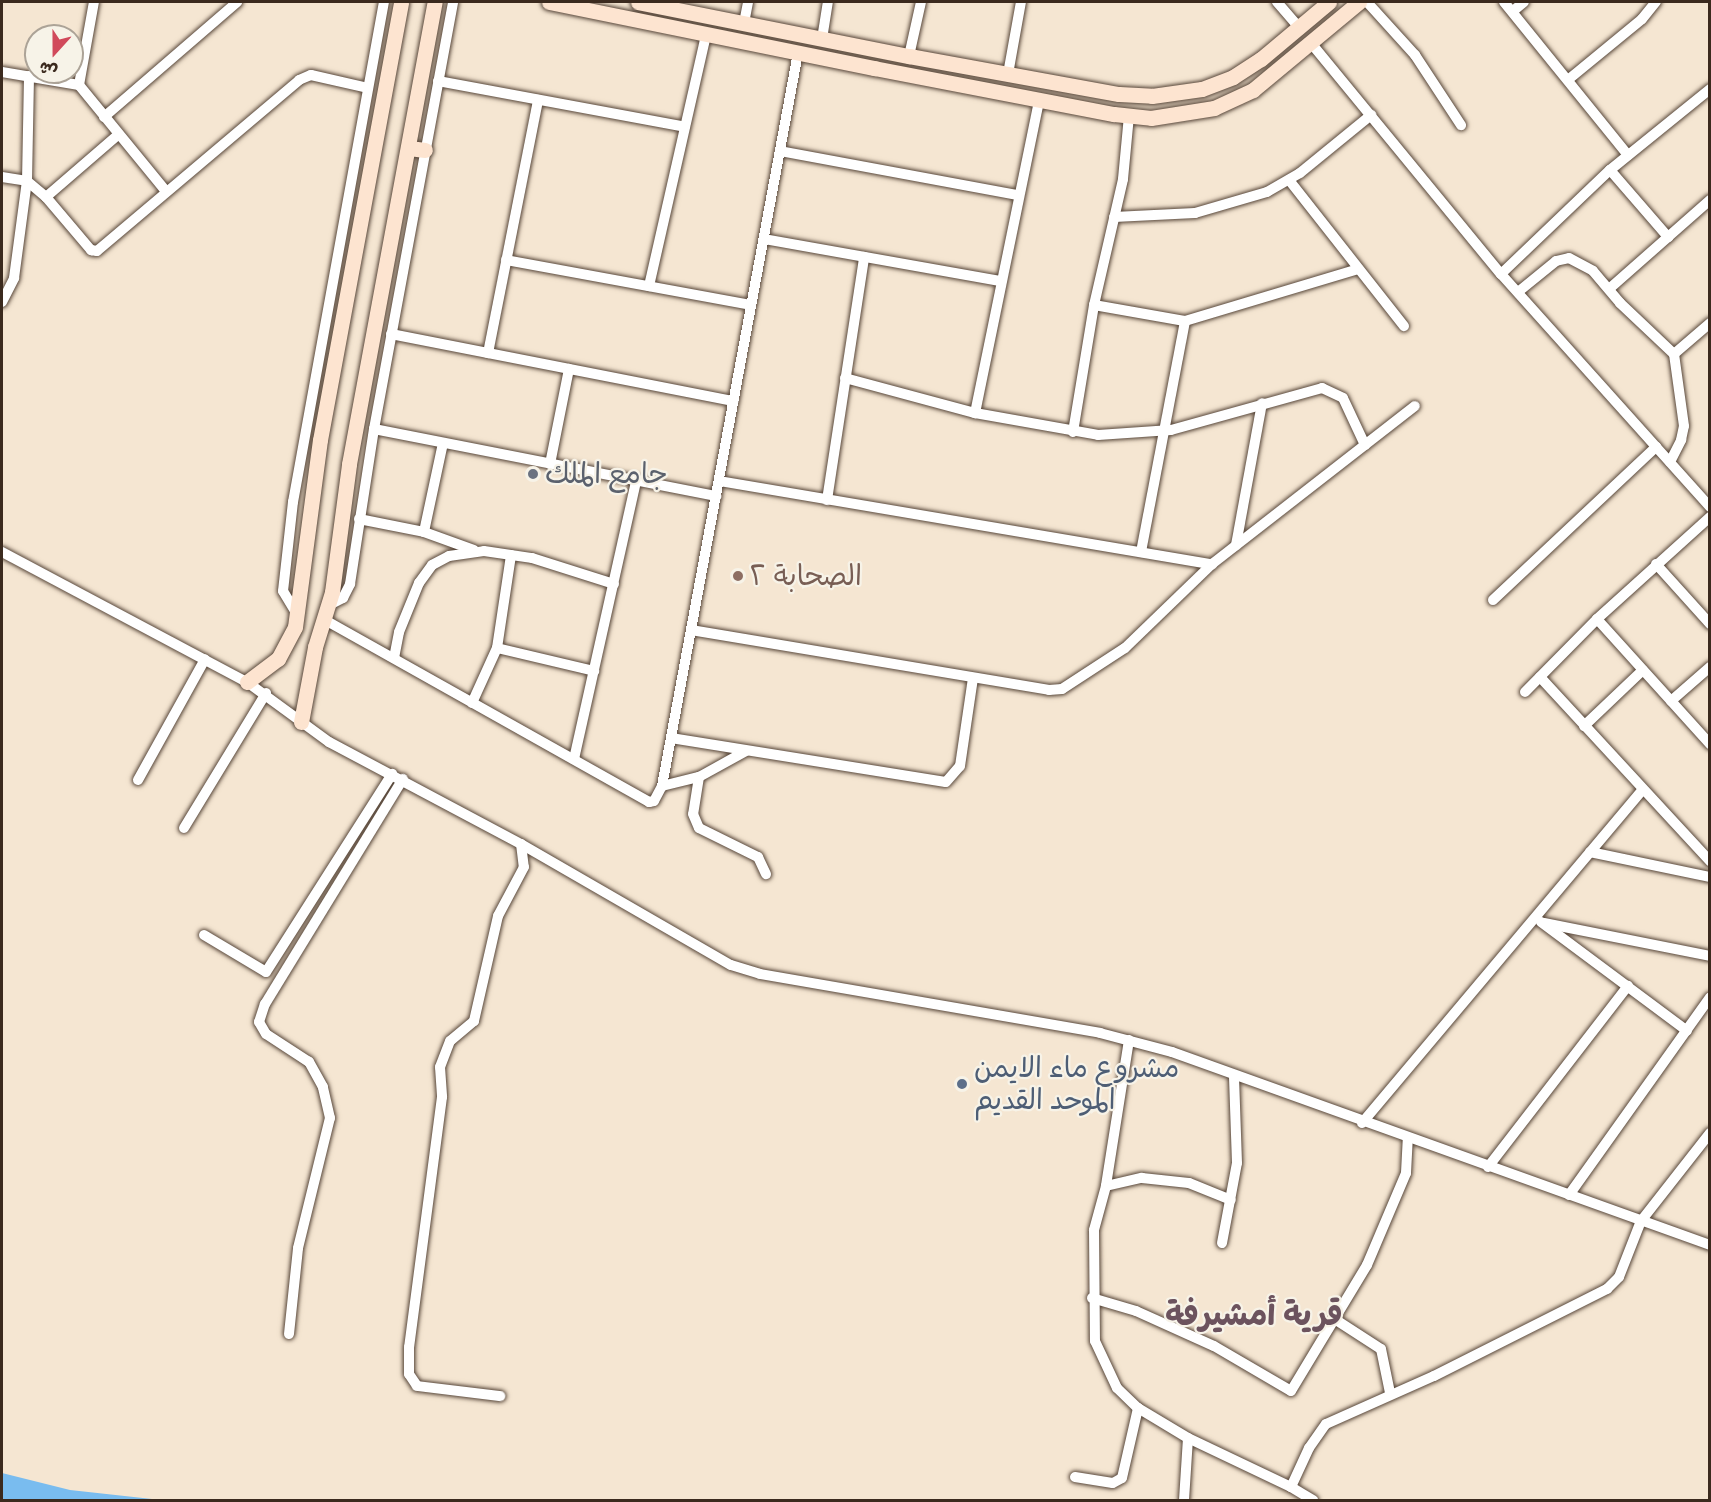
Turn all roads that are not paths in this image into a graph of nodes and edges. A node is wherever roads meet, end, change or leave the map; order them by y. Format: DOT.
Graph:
graph roads {
  1 [pos="94,2"];
  2 [pos="237,2"];
  3 [pos="384,2"];
  4 [pos="400,2"];
  5 [pos="435,2"];
  6 [pos="453,2"];
  7 [pos="549,2"];
  8 [pos="638,2"];
  9 [pos="748,2"];
  10 [pos="828,2"];
  11 [pos="921,2"];
  12 [pos="1022,2"];
  13 [pos="1277,2"];
  14 [pos="1329,2"];
  15 [pos="1359,2"];
  16 [pos="1367,2"];
  17 [pos="1504,2"];
  18 [pos="1524,2"];
  19 [pos="1656,2"];
  20 [pos="1513,11"];
  21 [pos="744,23"];
  22 [pos="1300,28"];
  23 [pos="706,35"];
  24 [pos="822,39"];
  25 [pos="1311,43"];
  26 [pos="1275,49"];
  27 [pos="877,50"];
  28 [pos="798,53"];
  29 [pos="909,56"];
  30 [pos="1287,64"];
  31 [pos="874,68"];
  32 [pos="2,72"];
  33 [pos="1008,74"];
  34 [pos="24,75"];
  35 [pos="1569,79"];
  36 [pos="438,81"];
  37 [pos="29,84"];
  38 [pos="73,84"];
  39 [pos="79,85"];
  40 [pos="368,88"];
  41 [pos="1710,89"];
  42 [pos="538,100"];
  43 [pos="1039,100"];
  44 [pos="1371,115"];
  45 [pos="1129,116"];
  46 [pos="104,117"];
  47 [pos="1461,125"];
  48 [pos="685,127"];
  49 [pos="119,134"];
  50 [pos="359,140"];
  51 [pos="375,143"];
  52 [pos="409,148"];
  53 [pos="425,150"];
  54 [pos="780,151"];
  55 [pos="1628,155"];
  56 [pos="1610,170"];
  57 [pos="2,177"];
  58 [pos="1289,180"];
  59 [pos="27,181"];
  60 [pos="165,190"];
  61 [pos="1017,195"];
  62 [pos="46,197"];
  63 [pos="1710,200"];
  64 [pos="1114,217"];
  65 [pos="1668,237"];
  66 [pos="764,239"];
  67 [pos="864,257"];
  68 [pos="506,260"];
  69 [pos="1358,269"];
  70 [pos="1501,274"];
  71 [pos="999,281"];
  72 [pos="649,286"];
  73 [pos="1609,289"];
  74 [pos="1518,292"];
  75 [pos="2,302"];
  76 [pos="752,304"];
  77 [pos="1094,305"];
  78 [pos="1185,321"];
  79 [pos="1710,323"];
  80 [pos="1404,326"];
  81 [pos="391,334"];
  82 [pos="488,353"];
  83 [pos="1674,354"];
  84 [pos="568,369"];
  85 [pos="845,378"];
  86 [pos="734,401"];
  87 [pos="1262,403"];
  88 [pos="1415,406"];
  89 [pos="975,413"];
  90 [pos="374,429"];
  91 [pos="1163,430"];
  92 [pos="1073,432"];
  93 [pos="443,443"];
  94 [pos="1365,445"];
  95 [pos="1656,447"];
  96 [pos="1670,462"];
  97 [pos="550,464"];
  98 [pos="636,481"];
  99 [pos="718,482"];
  100 [pos="716,496"];
  101 [pos="827,500"];
  102 [pos="1710,507"];
  103 [pos="1710,518"];
  104 [pos="359,519"];
  105 [pos="424,532"];
  106 [pos="1236,544"];
  107 [pos="476,550"];
  108 [pos="2,552"];
  109 [pos="1141,552"];
  110 [pos="511,555"];
  111 [pos="1212,564"];
  112 [pos="1656,564"];
  113 [pos="614,584"];
  114 [pos="1493,600"];
  115 [pos="327,612"];
  116 [pos="298,616"];
  117 [pos="1597,619"];
  118 [pos="1710,624"];
  119 [pos="691,630"];
  120 [pos="291,639"];
  121 [pos="315,647"];
  122 [pos="497,648"];
  123 [pos="394,658"];
  124 [pos="205,659"];
  125 [pos="1710,667"];
  126 [pos="1643,670"];
  127 [pos="594,671"];
  128 [pos="1540,677"];
  129 [pos="973,678"];
  130 [pos="247,682"];
  131 [pos="1525,692"];
  132 [pos="266,693"];
  133 [pos="1671,701"];
  134 [pos="472,702"];
  135 [pos="301,722"];
  136 [pos="1584,726"];
  137 [pos="671,738"];
  138 [pos="1710,744"];
  139 [pos="746,751"];
  140 [pos="574,759"];
  141 [pos="392,774"];
  142 [pos="699,777"];
  143 [pos="403,779"];
  144 [pos="138,780"];
  145 [pos="662,786"];
  146 [pos="1642,791"];
  147 [pos="184,828"];
  148 [pos="521,844"];
  149 [pos="1590,852"];
  150 [pos="1710,861"];
  151 [pos="766,874"];
  152 [pos="1710,877"];
  153 [pos="1537,922"];
  154 [pos="204,935"];
  155 [pos="1710,956"];
  156 [pos="1628,986"];
  157 [pos="1710,997"];
  158 [pos="1688,1031"];
  159 [pos="1129,1040"];
  160 [pos="1234,1076"];
  161 [pos="1362,1122"];
  162 [pos="1710,1133"];
  163 [pos="1408,1138"];
  164 [pos="1488,1167"];
  165 [pos="1106,1186"];
  166 [pos="1569,1196"];
  167 [pos="1231,1200"];
  168 [pos="1641,1221"];
  169 [pos="1222,1243"];
  170 [pos="1710,1245"];
  171 [pos="1092,1298"];
  172 [pos="1333,1318"];
  173 [pos="289,1334"];
  174 [pos="1390,1393"];
  175 [pos="500,1396"];
  176 [pos="1138,1408"];
  177 [pos="1188,1438"];
  178 [pos="1075,1477"];
  179 [pos="1292,1487"];
  180 [pos="1184,1500"];
  181 [pos="1313,1500"];
  1 -- 39 [label="street"];
  2 -- 46 [label="street"];
  3 -- 40 [label="street"];
  4 -- 51 [label="street"];
  5 -- 52 [label="street"];
  6 -- 36 [label="street"];
  7 -- 23 [label="street"];
  8 -- 21 [label="street"];
  9 -- 21 [label="street"];
  10 -- 24 [label="street"];
  11 -- 29 [label="street"];
  12 -- 33 [label="street"];
  13 -- 22 [label="street"];
  14 -- 22 [label="street"];
  15 -- 25 [label="street"];
  16 -- 47 [label="street"];
  17 -- 20 [label="street"];
  18 -- 20 [label="street"];
  19 -- 35 [label="street"];
  20 -- 35 [label="street"];
  21 -- 24 [label="street"];
  22 -- 26 [label="street"];
  23 -- 28 [label="street"];
  23 -- 48 [label="street"];
  24 -- 27 [label="street"];
  25 -- 30 [label="street"];
  25 -- 44 [label="street"];
  26 -- 30 [label="street"];
  26 -- 33 [label="street"];
  27 -- 29 [label="street"];
  27 -- 31 [label="street"];
  28 -- 31 [label="street"];
  28 -- 54 [label="street"];
  29 -- 33 [label="street"];
  30 -- 45 [label="street"];
  31 -- 43 [label="street"];
  32 -- 34 [label="street"];
  35 -- 55 [label="street"];
  36 -- 42 [label="street"];
  36 -- 53 [label="street"];
  37 -- 59 [label="street"];
  38 -- 39 [label="street"];
  39 -- 46 [label="street"];
  40 -- 50 [label="street"];
  40 -- 60 [label="street"];
  41 -- 55 [label="street"];
  42 -- 48 [label="street"];
  42 -- 68 [label="street"];
  43 -- 45 [label="street"];
  43 -- 61 [label="street"];
  44 -- 58 [label="street"];
  44 -- 70 [label="street"];
  45 -- 64 [label="street"];
  46 -- 49 [label="street"];
  48 -- 72 [label="street"];
  49 -- 60 [label="street"];
  49 -- 62 [label="street"];
  50 -- 51 [label="street"];
  50 -- 116 [label="street"];
  51 -- 116 [label="street"];
  52 -- 53 [label="street"];
  52 -- 115 [label="street"];
  53 -- 81 [label="street"];
  54 -- 61 [label="street"];
  54 -- 66 [label="street"];
  55 -- 56 [label="street"];
  56 -- 65 [label="street"];
  56 -- 70 [label="street"];
  57 -- 59 [label="street"];
  58 -- 64 [label="street"];
  58 -- 69 [label="street"];
  59 -- 62 [label="street"];
  59 -- 75 [label="street"];
  60 -- 62 [label="street"];
  61 -- 71 [label="street"];
  63 -- 65 [label="street"];
  64 -- 77 [label="street"];
  65 -- 73 [label="street"];
  66 -- 67 [label="street"];
  66 -- 76 [label="street"];
  67 -- 71 [label="street"];
  67 -- 85 [label="street"];
  68 -- 72 [label="street"];
  68 -- 82 [label="street"];
  69 -- 78 [label="street"];
  69 -- 80 [label="street"];
  70 -- 74 [label="street"];
  71 -- 89 [label="street"];
  72 -- 76 [label="street"];
  73 -- 74 [label="street"];
  73 -- 83 [label="street"];
  74 -- 95 [label="street"];
  76 -- 86 [label="street"];
  77 -- 78 [label="street"];
  77 -- 92 [label="street"];
  78 -- 91 [label="street"];
  79 -- 83 [label="street"];
  81 -- 82 [label="street"];
  81 -- 90 [label="street"];
  82 -- 84 [label="street"];
  83 -- 96 [label="street"];
  84 -- 86 [label="street"];
  84 -- 97 [label="street"];
  85 -- 89 [label="street"];
  85 -- 101 [label="street"];
  86 -- 99 [label="street"];
  87 -- 91 [label="street"];
  87 -- 94 [label="street"];
  87 -- 106 [label="street"];
  88 -- 94 [label="street"];
  89 -- 92 [label="street"];
  90 -- 93 [label="street"];
  90 -- 104 [label="street"];
  91 -- 92 [label="street"];
  91 -- 109 [label="street"];
  93 -- 97 [label="street"];
  93 -- 105 [label="street"];
  94 -- 106 [label="street"];
  95 -- 96 [label="street"];
  95 -- 114 [label="street"];
  96 -- 102 [label="street"];
  97 -- 98 [label="street"];
  98 -- 100 [label="street"];
  98 -- 113 [label="street"];
  99 -- 100 [label="street"];
  99 -- 101 [label="street"];
  100 -- 119 [label="street"];
  101 -- 109 [label="street"];
  103 -- 112 [label="street"];
  104 -- 105 [label="street"];
  104 -- 115 [label="street"];
  105 -- 107 [label="street"];
  106 -- 111 [label="street"];
  107 -- 110 [label="street"];
  107 -- 123 [label="street"];
  108 -- 124 [label="street"];
  109 -- 111 [label="street"];
  110 -- 113 [label="street"];
  110 -- 122 [label="street"];
  111 -- 129 [label="street"];
  112 -- 117 [label="street"];
  112 -- 118 [label="street"];
  113 -- 127 [label="street"];
  115 -- 121 [label="street"];
  115 -- 123 [label="street"];
  116 -- 120 [label="street"];
  117 -- 126 [label="street"];
  117 -- 128 [label="street"];
  119 -- 129 [label="street"];
  119 -- 137 [label="street"];
  120 -- 121 [label="street"];
  120 -- 130 [label="street"];
  121 -- 135 [label="street"];
  122 -- 127 [label="street"];
  122 -- 134 [label="street"];
  123 -- 134 [label="street"];
  124 -- 130 [label="street"];
  124 -- 144 [label="street"];
  125 -- 133 [label="street"];
  126 -- 133 [label="street"];
  126 -- 136 [label="street"];
  127 -- 140 [label="street"];
  128 -- 131 [label="street"];
  128 -- 136 [label="street"];
  129 -- 139 [label="street"];
  130 -- 132 [label="street"];
  132 -- 135 [label="street"];
  132 -- 147 [label="street"];
  133 -- 138 [label="street"];
  134 -- 140 [label="street"];
  135 -- 141 [label="street"];
  136 -- 146 [label="street"];
  137 -- 139 [label="street"];
  137 -- 145 [label="street"];
  139 -- 142 [label="street"];
  140 -- 145 [label="street"];
  141 -- 143 [label="street"];
  141 -- 154 [label="street"];
  142 -- 145 [label="street"];
  142 -- 151 [label="street"];
  143 -- 148 [label="street"];
  143 -- 173 [label="street"];
  146 -- 149 [label="street"];
  146 -- 150 [label="street"];
  148 -- 159 [label="street"];
  148 -- 175 [label="street"];
  149 -- 152 [label="street"];
  149 -- 153 [label="street"];
  153 -- 155 [label="street"];
  153 -- 156 [label="street"];
  153 -- 161 [label="street"];
  156 -- 158 [label="street"];
  156 -- 164 [label="street"];
  157 -- 158 [label="street"];
  158 -- 166 [label="street"];
  159 -- 160 [label="street"];
  159 -- 165 [label="street"];
  160 -- 161 [label="street"];
  160 -- 167 [label="street"];
  161 -- 163 [label="street"];
  162 -- 168 [label="street"];
  163 -- 164 [label="street"];
  163 -- 172 [label="street"];
  164 -- 166 [label="street"];
  165 -- 167 [label="street"];
  165 -- 171 [label="street"];
  166 -- 168 [label="street"];
  167 -- 169 [label="street"];
  168 -- 170 [label="street"];
  168 -- 174 [label="street"];
  171 -- 172 [label="street"];
  171 -- 176 [label="street"];
  172 -- 174 [label="street"];
  174 -- 179 [label="street"];
  176 -- 177 [label="street"];
  176 -- 178 [label="street"];
  177 -- 179 [label="street"];
  177 -- 180 [label="street"];
  179 -- 181 [label="street"];
}
